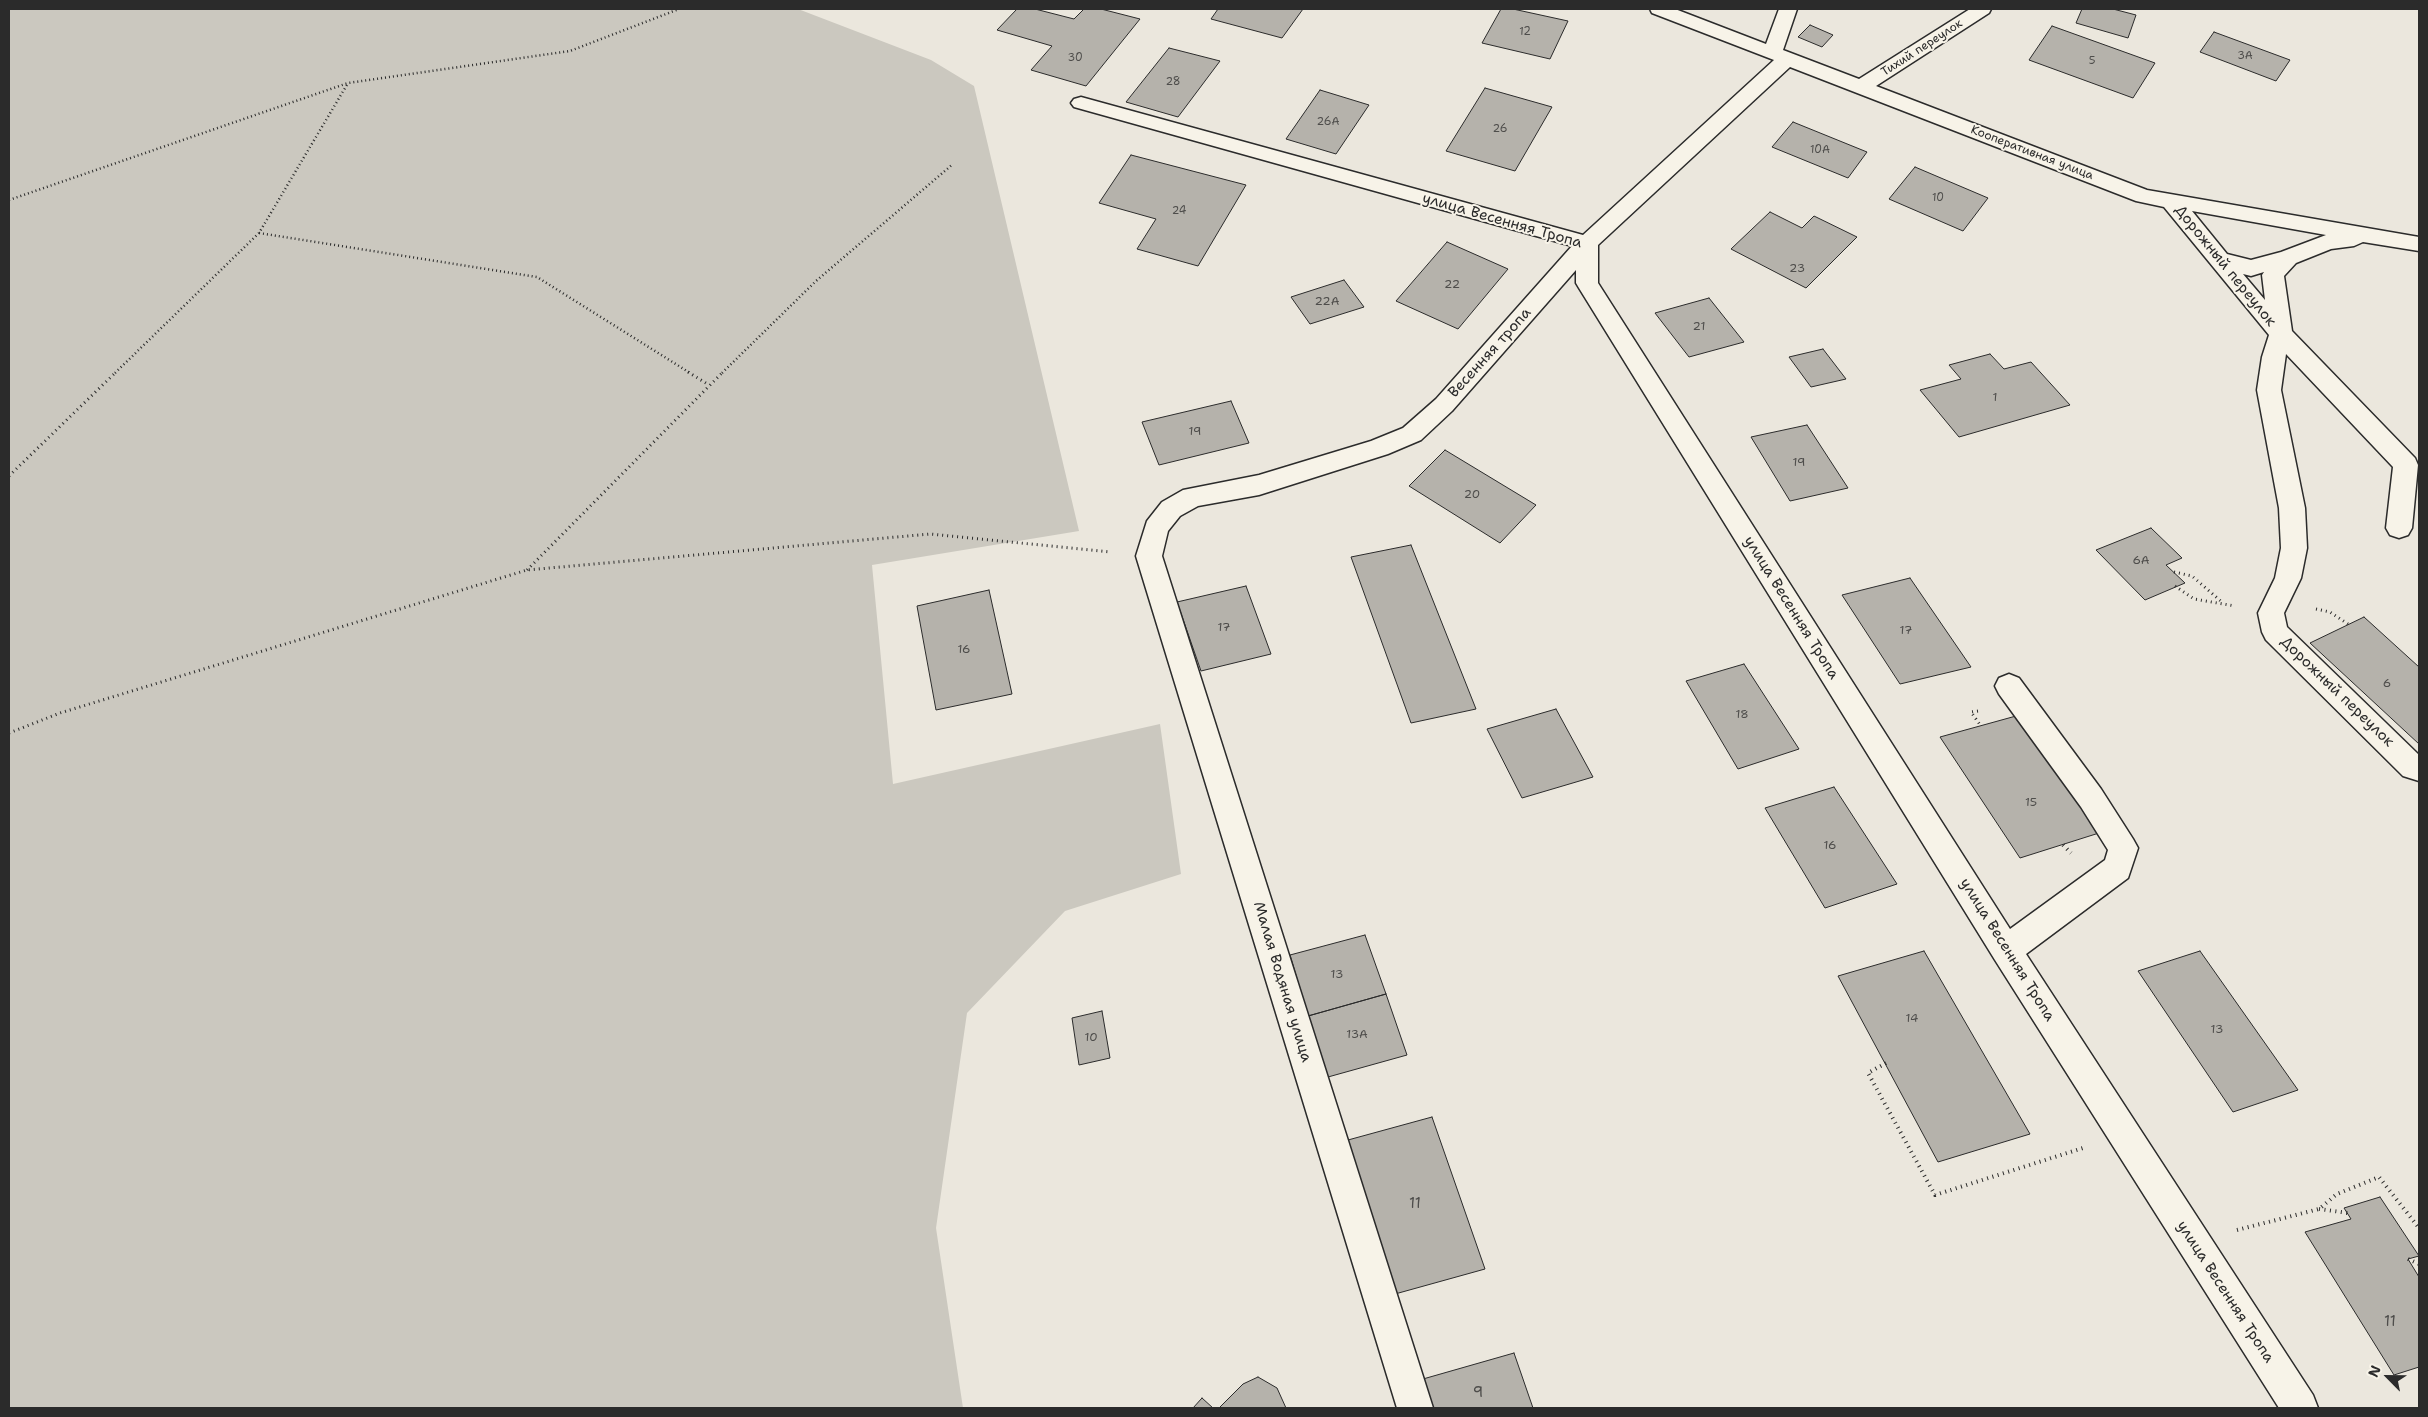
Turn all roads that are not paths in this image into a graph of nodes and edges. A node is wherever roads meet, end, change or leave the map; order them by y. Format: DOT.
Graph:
graph roads {
  1 [pos="1659,9"];
  2 [pos="1788,9"];
  3 [pos="1982,9"];
  4 [pos="1780,56"];
  5 [pos="1861,86"];
  6 [pos="1081,103"];
  7 [pos="2172,202"];
  8 [pos="2242,214"];
  9 [pos="2197,233"];
  10 [pos="2376,237"];
  11 [pos="1588,244"];
  12 [pos="2419,244"];
  13 [pos="2288,258"];
  14 [pos="2217,259"];
  15 [pos="2281,334"];
  16 [pos="2399,528"];
  17 [pos="1149,556"];
  18 [pos="2010,686"];
  19 [pos="2419,769"];
  20 [pos="2006,950"];
  21 [pos="1414,1408"];
  22 [pos="2300,1408"];
  1 -- 4 [label="street, Кооперативная улица"];
  2 -- 4 [label="street"];
  3 -- 5 [label="street, Тихий переулок"];
  4 -- 5 [label="street, Кооперативная улица"];
  4 -- 11 [label="street, Весенняя тропа"];
  5 -- 7 [label="street, Кооперативная улица"];
  6 -- 11 [label="street, улица Весенняя Тропа"];
  7 -- 8 [label="street, Кооперативная улица"];
  7 -- 9 [label="street, Дорожный переулок"];
  8 -- 9 [label="street"];
  8 -- 10 [label="street, Кооперативная улица"];
  9 -- 14 [label="street, Дорожный переулок"];
  10 -- 12 [label="street, Кооперативная улица"];
  10 -- 13 [label="street"];
  11 -- 17 [label="street, Весенняя тропа"];
  11 -- 20 [label="street, улица Весенняя Тропа"];
  13 -- 14 [label="street"];
  13 -- 15 [label="street"];
  14 -- 15 [label="street, Дорожный переулок"];
  15 -- 16 [label="street"];
  15 -- 19 [label="street, Дорожный переулок"];
  17 -- 21 [label="street, Малая Водяная улица"];
  18 -- 20 [label="street"];
  20 -- 22 [label="street, улица Весенняя Тропа"];
}
